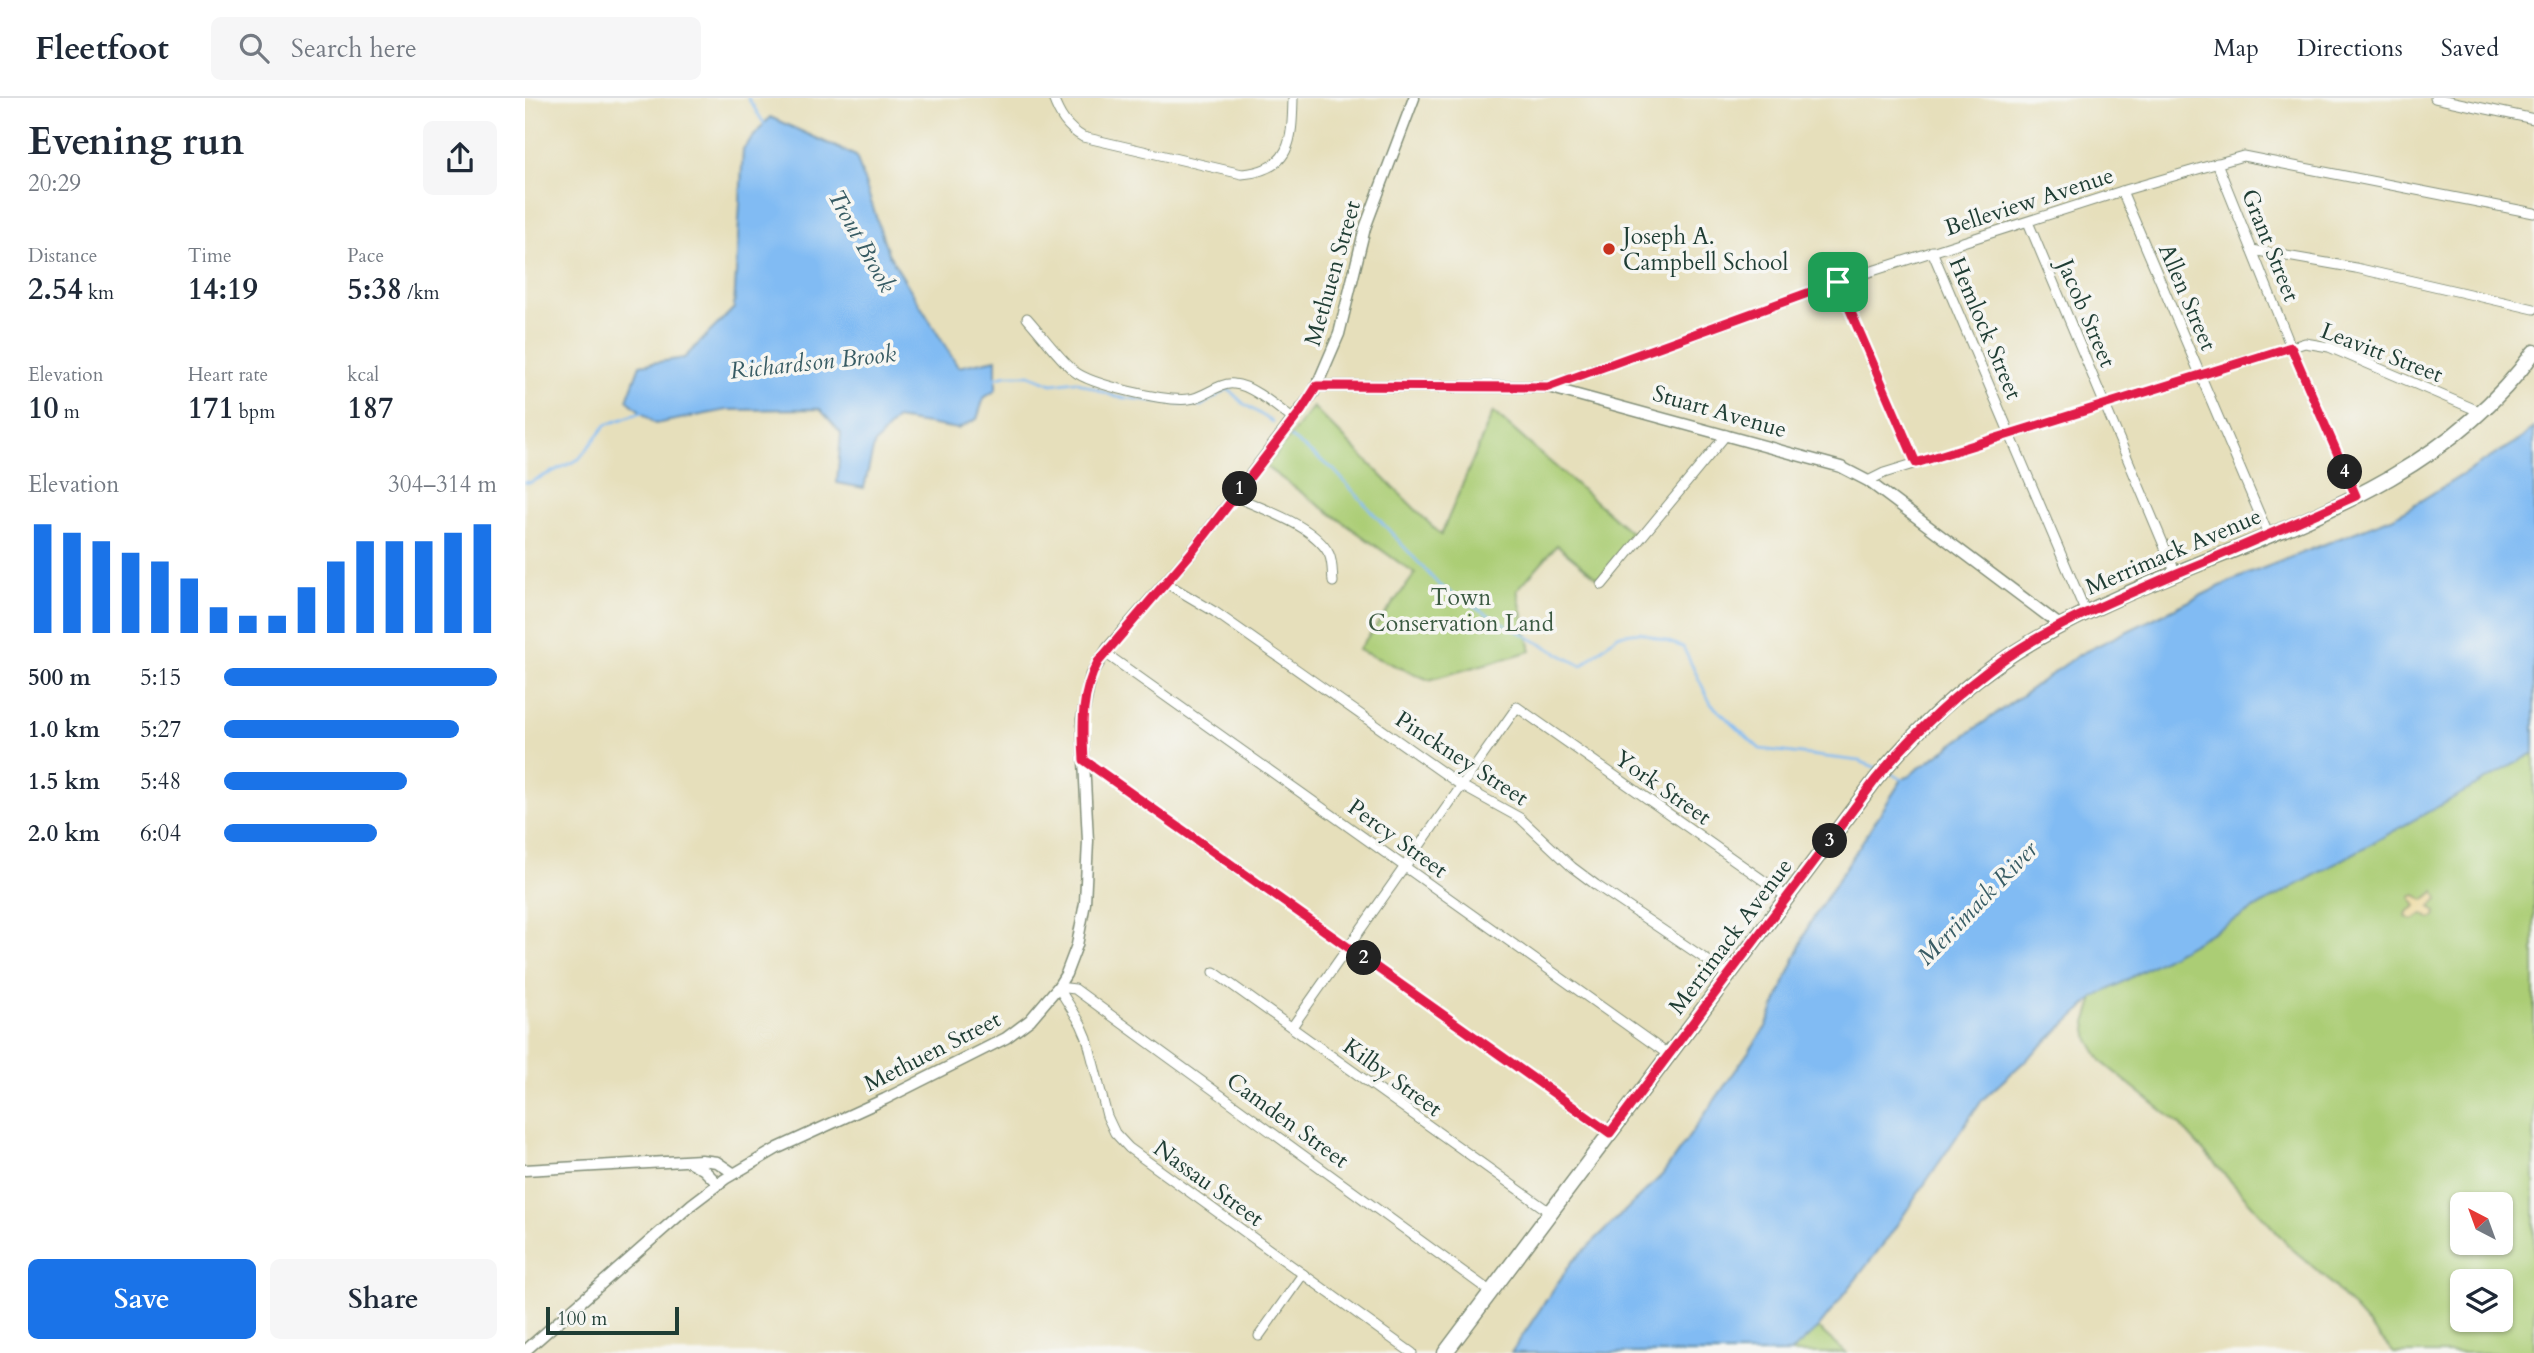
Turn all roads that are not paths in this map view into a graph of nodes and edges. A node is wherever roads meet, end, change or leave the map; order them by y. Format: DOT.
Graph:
graph roads {
  1 [pos="1053,98"];
  2 [pos="1293,98"];
  3 [pos="1414,98"];
  4 [pos="2435,98"];
  5 [pos="2534,119"];
  6 [pos="2217,163"];
  7 [pos="2122,191"];
  8 [pos="2534,213"];
  9 [pos="2028,222"];
  10 [pos="2252,250"];
  11 [pos="1932,251"];
  12 [pos="1838,282"];
  13 [pos="2534,309"];
  14 [pos="1027,318"];
  15 [pos="2291,347"];
  16 [pos="2534,352"];
  17 [pos="2200,375"];
  18 [pos="1317,386"];
  19 [pos="1548,387"];
  20 [pos="2105,404"];
  21 [pos="2481,412"];
  22 [pos="1294,420"];
  23 [pos="2010,434"];
  24 [pos="1726,435"];
  25 [pos="1916,463"];
  26 [pos="1868,481"];
  27 [pos="1234,496"];
  28 [pos="2356,496"];
  29 [pos="2268,534"];
  30 [pos="2176,574"];
  31 [pos="1333,582"];
  32 [pos="1166,583"];
  33 [pos="1602,585"];
  34 [pos="2087,613"];
  35 [pos="2061,626"];
  36 [pos="1105,653"];
  37 [pos="1084,760"];
  38 [pos="1462,786"];
  39 [pos="1405,867"];
  40 [pos="1787,897"];
  41 [pos="1348,947"];
  42 [pos="1214,972"];
  43 [pos="1728,975"];
  44 [pos="1058,987"];
  45 [pos="1291,1027"];
  46 [pos="1669,1055"];
  47 [pos="1610,1133"];
  48 [pos="690,1162"];
  49 [pos="525,1170"];
  50 [pos="733,1173"];
  51 [pos="718,1184"];
  52 [pos="1551,1213"];
  53 [pos="1303,1274"];
  54 [pos="1491,1292"];
  55 [pos="1259,1336"];
  56 [pos="525,1351"];
  57 [pos="1412,1353"];
  58 [pos="1445,1353"];
  1 -- 2 [label="street"];
  3 -- 18 [label="street, Methuen Street"];
  4 -- 5 [label="street"];
  6 -- 7 [label="street, Belleview Avenue"];
  6 -- 8 [label="street, Belleview Avenue"];
  6 -- 10 [label="street, Grant Street"];
  7 -- 9 [label="street, Belleview Avenue"];
  7 -- 17 [label="street, Allen Street"];
  9 -- 11 [label="street, Belleview Avenue"];
  9 -- 20 [label="street, Jacob Street"];
  10 -- 13 [label="street"];
  10 -- 15 [label="street, Grant Street"];
  11 -- 12 [label="street, Belleview Avenue"];
  11 -- 23 [label="street, Hemlock Street"];
  12 -- 19 [label="street, Belleview Avenue"];
  12 -- 25 [label="street"];
  14 -- 22 [label="street"];
  15 -- 17 [label="street, Leavitt Street"];
  15 -- 21 [label="street, Leavitt Street"];
  15 -- 28 [label="street, Grant Street"];
  16 -- 21 [label="main road, Merrimack Avenue"];
  17 -- 20 [label="street, Leavitt Street"];
  17 -- 29 [label="street, Allen Street"];
  18 -- 19 [label="street, Stuart Avenue"];
  18 -- 22 [label="street, Methuen Street"];
  19 -- 24 [label="street, Stuart Avenue"];
  20 -- 23 [label="street, Leavitt Street"];
  20 -- 30 [label="street, Jacob Street"];
  21 -- 28 [label="main road, Merrimack Avenue"];
  22 -- 27 [label="street, Methuen Street"];
  23 -- 25 [label="street, Leavitt Street"];
  23 -- 34 [label="street, Hemlock Street"];
  24 -- 26 [label="street, Stuart Avenue"];
  24 -- 33 [label="street"];
  25 -- 26 [label="street, Leavitt Street"];
  26 -- 35 [label="street, Stuart Avenue"];
  27 -- 31 [label="street"];
  27 -- 32 [label="street, Methuen Street"];
  28 -- 29 [label="main road, Merrimack Avenue"];
  29 -- 30 [label="main road, Merrimack Avenue"];
  30 -- 34 [label="main road, Merrimack Avenue"];
  32 -- 36 [label="street, Methuen Street"];
  32 -- 38 [label="street, Pinckney Street"];
  34 -- 35 [label="main road, Merrimack Avenue"];
  35 -- 40 [label="main road, Merrimack Avenue"];
  36 -- 37 [label="street, Methuen Street"];
  36 -- 39 [label="street, Percy Street"];
  37 -- 41 [label="street"];
  37 -- 44 [label="street, Methuen Street"];
  38 -- 39 [label="street"];
  38 -- 40 [label="street, York Street"];
  38 -- 43 [label="street, Pinckney Street"];
  39 -- 41 [label="street"];
  39 -- 46 [label="street, Percy Street"];
  40 -- 43 [label="main road, Merrimack Avenue"];
  41 -- 45 [label="street"];
  41 -- 47 [label="street"];
  42 -- 45 [label="street, Kilby Street"];
  43 -- 46 [label="main road, Merrimack Avenue"];
  44 -- 50 [label="street, Methuen Street"];
  44 -- 53 [label="street, Nassau Street"];
  44 -- 54 [label="street, Camden Street"];
  45 -- 52 [label="street, Kilby Street"];
  46 -- 47 [label="main road, Merrimack Avenue"];
  47 -- 52 [label="main road, Merrimack Avenue"];
  48 -- 49 [label="street"];
  48 -- 50 [label="street"];
  48 -- 51 [label="street"];
  50 -- 51 [label="street, Methuen Street"];
  51 -- 56 [label="street, Methuen Street"];
  52 -- 54 [label="main road, Merrimack Avenue"];
  53 -- 55 [label="street"];
  53 -- 57 [label="street, Nassau Street"];
  54 -- 58 [label="main road, Merrimack Avenue"];
}
